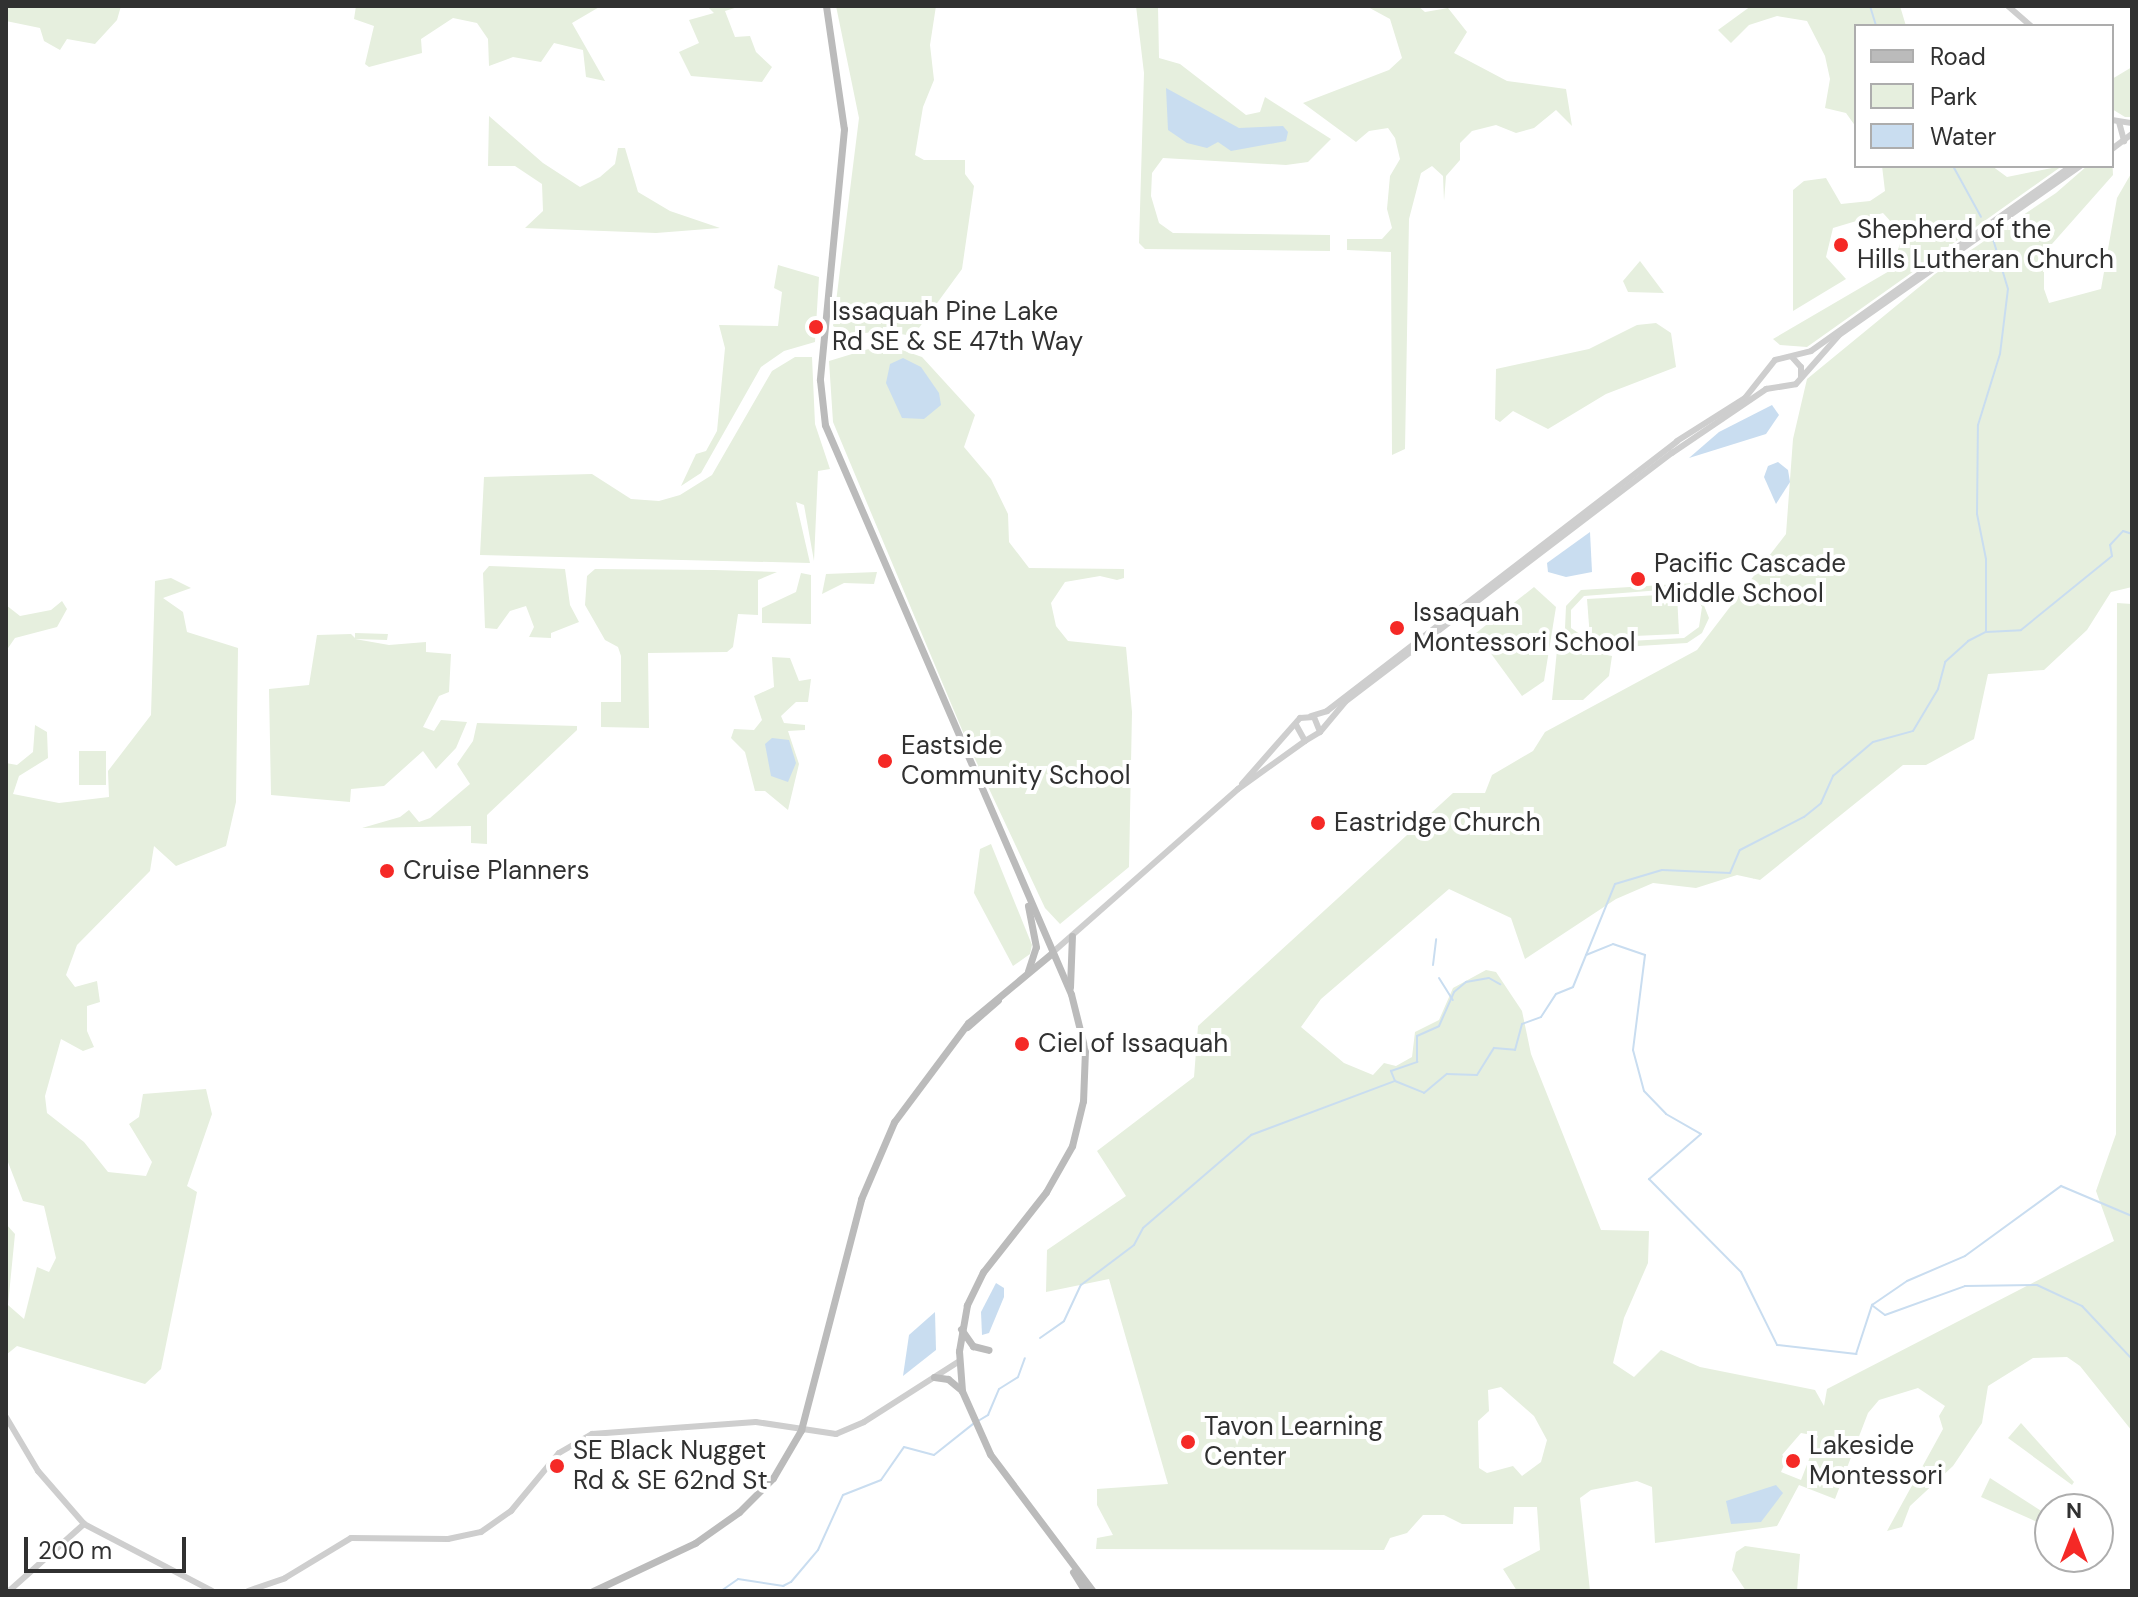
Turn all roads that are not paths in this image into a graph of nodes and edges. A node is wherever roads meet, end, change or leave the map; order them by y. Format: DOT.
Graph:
graph roads {
  1 [pos="826,6"];
  2 [pos="2008,6"];
  3 [pos="2029,24"];
  4 [pos="2115,120"];
  5 [pos="2132,123"];
  6 [pos="2132,134"];
  7 [pos="2122,144"];
  8 [pos="2114,148"];
  9 [pos="2069,168"];
  10 [pos="2077,168"];
  11 [pos="2023,205"];
  12 [pos="1940,261"];
  13 [pos="1792,357"];
  14 [pos="1771,367"];
  15 [pos="1801,377"];
  16 [pos="1780,386"];
  17 [pos="1311,716"];
  18 [pos="1296,725"];
  19 [pos="1320,732"];
  20 [pos="1305,741"];
  21 [pos="1238,789"];
  22 [pos="1027,896"];
  23 [pos="1072,936"];
  24 [pos="1052,953"];
  25 [pos="1027,975"];
  26 [pos="1071,994"];
  27 [pos="961,1329"];
  28 [pos="989,1350"];
  29 [pos="958,1362"];
  30 [pos="934,1377"];
  31 [pos="962,1391"];
  32 [pos="6,1417"];
  33 [pos="801,1430"];
  34 [pos="84,1524"];
  35 [pos="1069,1563"];
  36 [pos="9,1591"];
  37 [pos="212,1591"];
  38 [pos="248,1591"];
  39 [pos="593,1591"];
  40 [pos="1085,1591"];
  41 [pos="1093,1591"];
  1 -- 22 [label="main road"];
  2 -- 3 [label="street"];
  4 -- 5 [label="street"];
  4 -- 7 [label="street"];
  6 -- 7 [label="street"];
  7 -- 8 [label="street"];
  9 -- 11 [label="street"];
  10 -- 11 [label="street"];
  11 -- 12 [label="street"];
  12 -- 13 [label="street"];
  12 -- 15 [label="street"];
  13 -- 14 [label="street"];
  13 -- 15 [label="street"];
  14 -- 16 [label="street"];
  14 -- 17 [label="street"];
  15 -- 16 [label="street"];
  16 -- 19 [label="street"];
  17 -- 18 [label="street"];
  17 -- 19 [label="street"];
  18 -- 20 [label="street"];
  18 -- 21 [label="street"];
  19 -- 20 [label="street"];
  20 -- 21 [label="street"];
  21 -- 23 [label="street"];
  22 -- 24 [label="main road"];
  22 -- 25 [label="main road"];
  23 -- 24 [label="street"];
  23 -- 26 [label="main road"];
  24 -- 25 [label="main road"];
  24 -- 26 [label="main road"];
  25 -- 33 [label="main road"];
  26 -- 27 [label="main road"];
  27 -- 28 [label="main road"];
  27 -- 29 [label="main road"];
  29 -- 30 [label="street"];
  29 -- 31 [label="main road"];
  30 -- 31 [label="main road"];
  30 -- 33 [label="street"];
  31 -- 35 [label="main road"];
  32 -- 34 [label="street"];
  33 -- 38 [label="street"];
  33 -- 39 [label="main road"];
  34 -- 36 [label="street"];
  34 -- 37 [label="street"];
  35 -- 40 [label="main road"];
  35 -- 41 [label="main road"];
}
